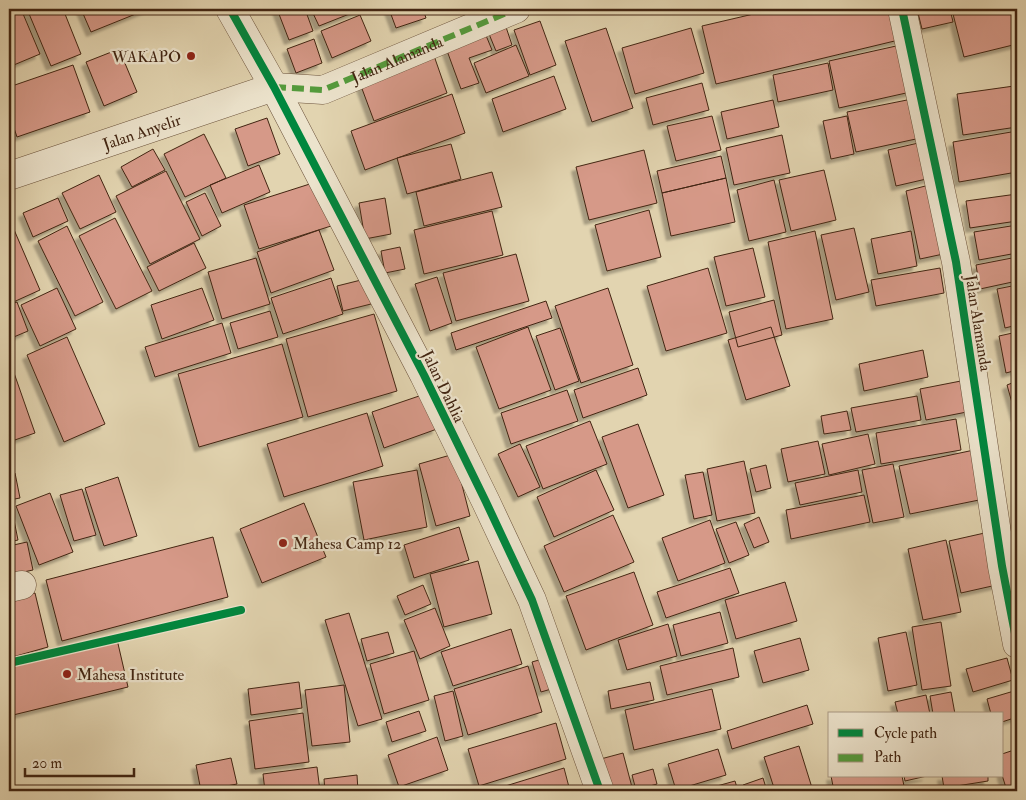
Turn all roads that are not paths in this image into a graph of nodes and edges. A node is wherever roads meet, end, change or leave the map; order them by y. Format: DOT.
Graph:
graph roads {
  1 [pos="230,9"];
  2 [pos="516,9"];
  3 [pos="902,9"];
  4 [pos="274,87"];
  5 [pos="9,176"];
  6 [pos="1017,644"];
  7 [pos="600,791"];
  1 -- 4 [label="street, Jalan Dahlia"];
  2 -- 4 [label="street, Jalan Alamanda"];
  3 -- 6 [label="street, Jalan Alamanda"];
  4 -- 5 [label="street, Jalan Anyelir"];
  4 -- 7 [label="street, Jalan Dahlia"];
}
